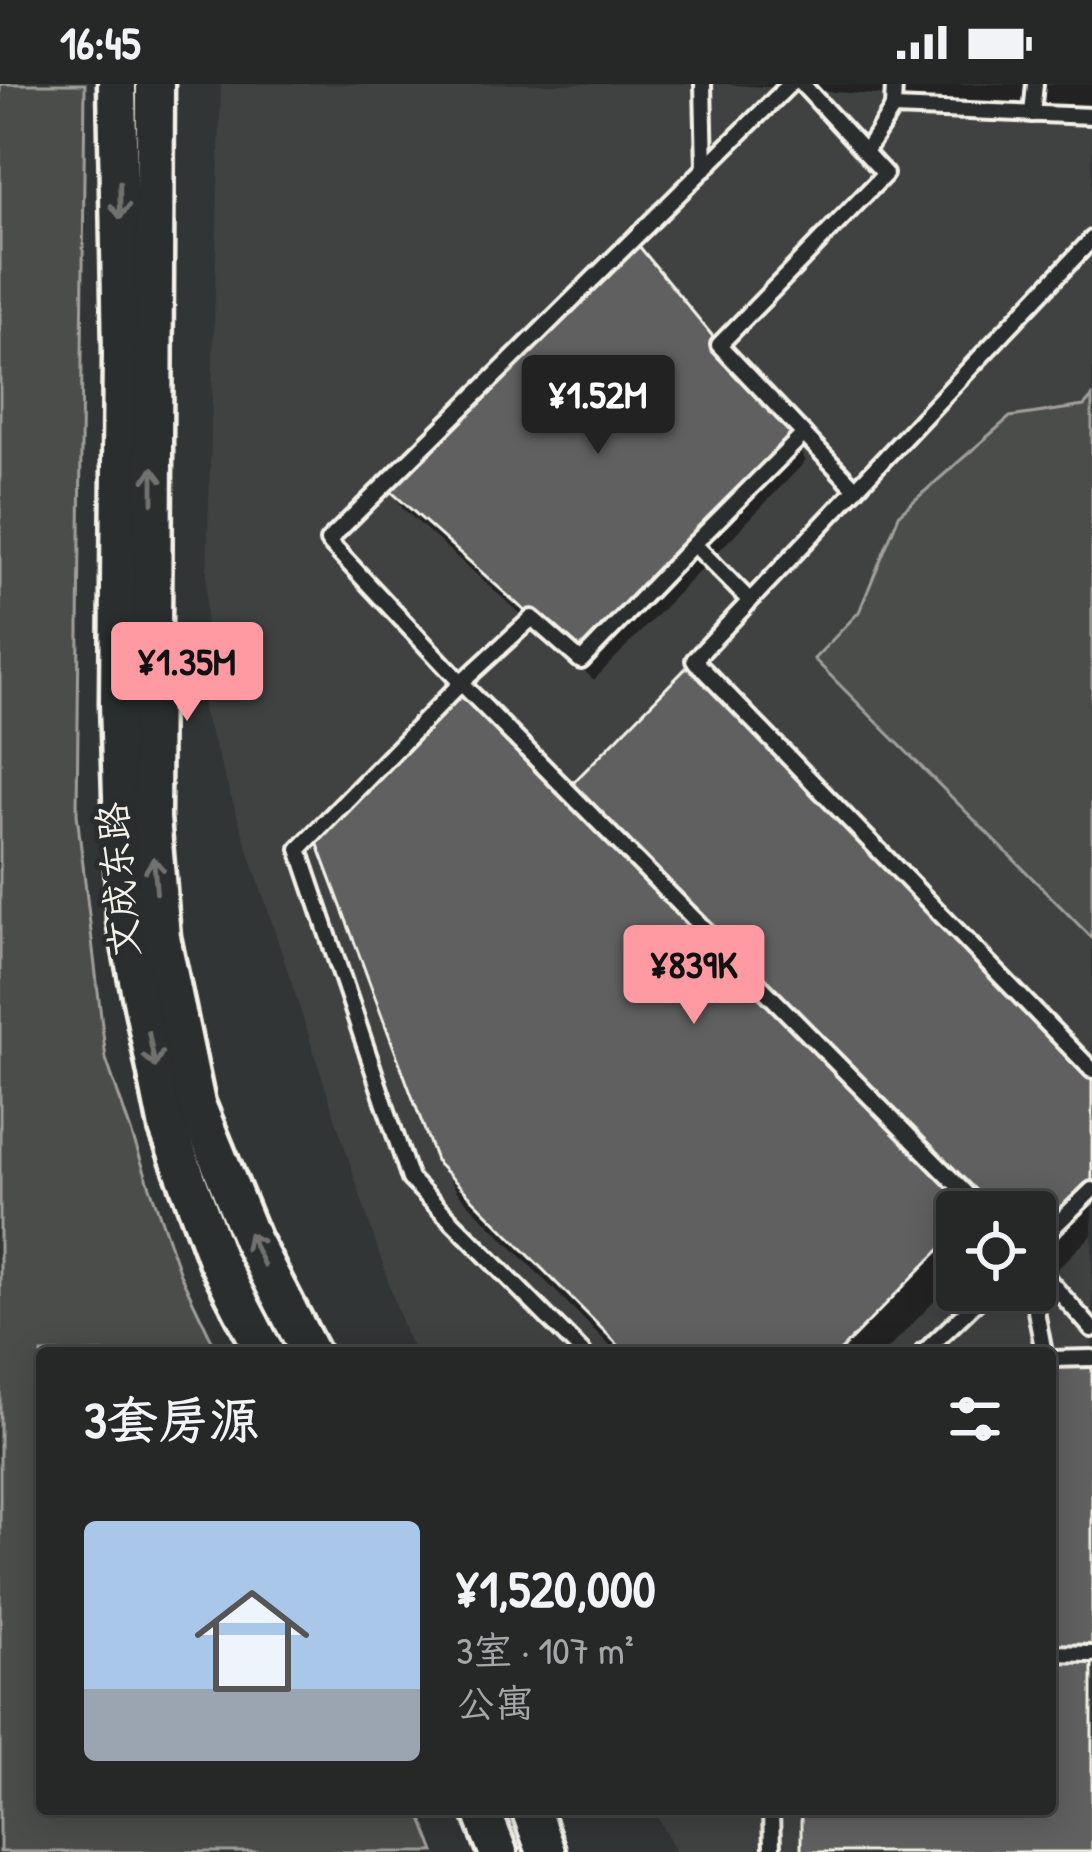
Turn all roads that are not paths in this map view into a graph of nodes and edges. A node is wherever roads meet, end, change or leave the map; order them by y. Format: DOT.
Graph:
graph roads {
  1 [pos="117,84"];
  2 [pos="154,84"];
  3 [pos="703,84"];
  4 [pos="790,84"];
  5 [pos="802,84"];
  6 [pos="894,84"];
  7 [pos="1035,84"];
  8 [pos="893,108"];
  9 [pos="1032,114"];
  10 [pos="1092,116"];
  11 [pos="865,152"];
  12 [pos="705,169"];
  13 [pos="1092,239"];
  14 [pos="804,434"];
  15 [pos="856,489"];
  16 [pos="694,544"];
  17 [pos="750,601"];
  18 [pos="461,683"];
  19 [pos="1092,1070"];
  20 [pos="1092,1190"];
  21 [pos="963,1191"];
  22 [pos="1056,1225"];
  23 [pos="1056,1289"];
  24 [pos="966,1311"];
  25 [pos="1037,1311"];
  26 [pos="1092,1329"];
  27 [pos="263,1347"];
  28 [pos="307,1347"];
  29 [pos="577,1347"];
  30 [pos="929,1347"];
  31 [pos="1045,1347"];
  32 [pos="1056,1356"];
  33 [pos="1092,1358"];
  34 [pos="1056,1653"];
  35 [pos="1092,1654"];
  36 [pos="483,1815"];
  37 [pos="532,1815"];
  38 [pos="771,1815"];
  39 [pos="498,1852"];
  40 [pos="546,1852"];
  41 [pos="772,1852"];
  1 -- 27 [label="street, 文成东路, one-way"];
  28 -- 2 [label="street, 文成东路, one-way"];
  3 -- 12 [label="lane"];
  4 -- 12 [label="lane"];
  5 -- 11 [label="lane"];
  6 -- 8 [label="lane"];
  7 -- 9 [label="lane"];
  8 -- 9 [label="lane"];
  8 -- 11 [label="lane"];
  9 -- 10 [label="lane"];
  11 -- 14 [label="lane"];
  12 -- 18 [label="lane"];
  13 -- 15 [label="lane"];
  14 -- 15 [label="lane"];
  14 -- 16 [label="lane"];
  15 -- 17 [label="lane"];
  16 -- 17 [label="lane"];
  16 -- 18 [label="lane"];
  17 -- 19 [label="lane"];
  18 -- 21 [label="lane"];
  18 -- 29 [label="lane"];
  20 -- 22 [label="lane"];
  23 -- 26 [label="lane"];
  24 -- 30 [label="lane"];
  25 -- 31 [label="lane"];
  32 -- 33 [label="lane"];
  34 -- 35 [label="lane"];
  36 -- 39 [label="street"];
  37 -- 40 [label="street"];
  38 -- 41 [label="lane"];
}
